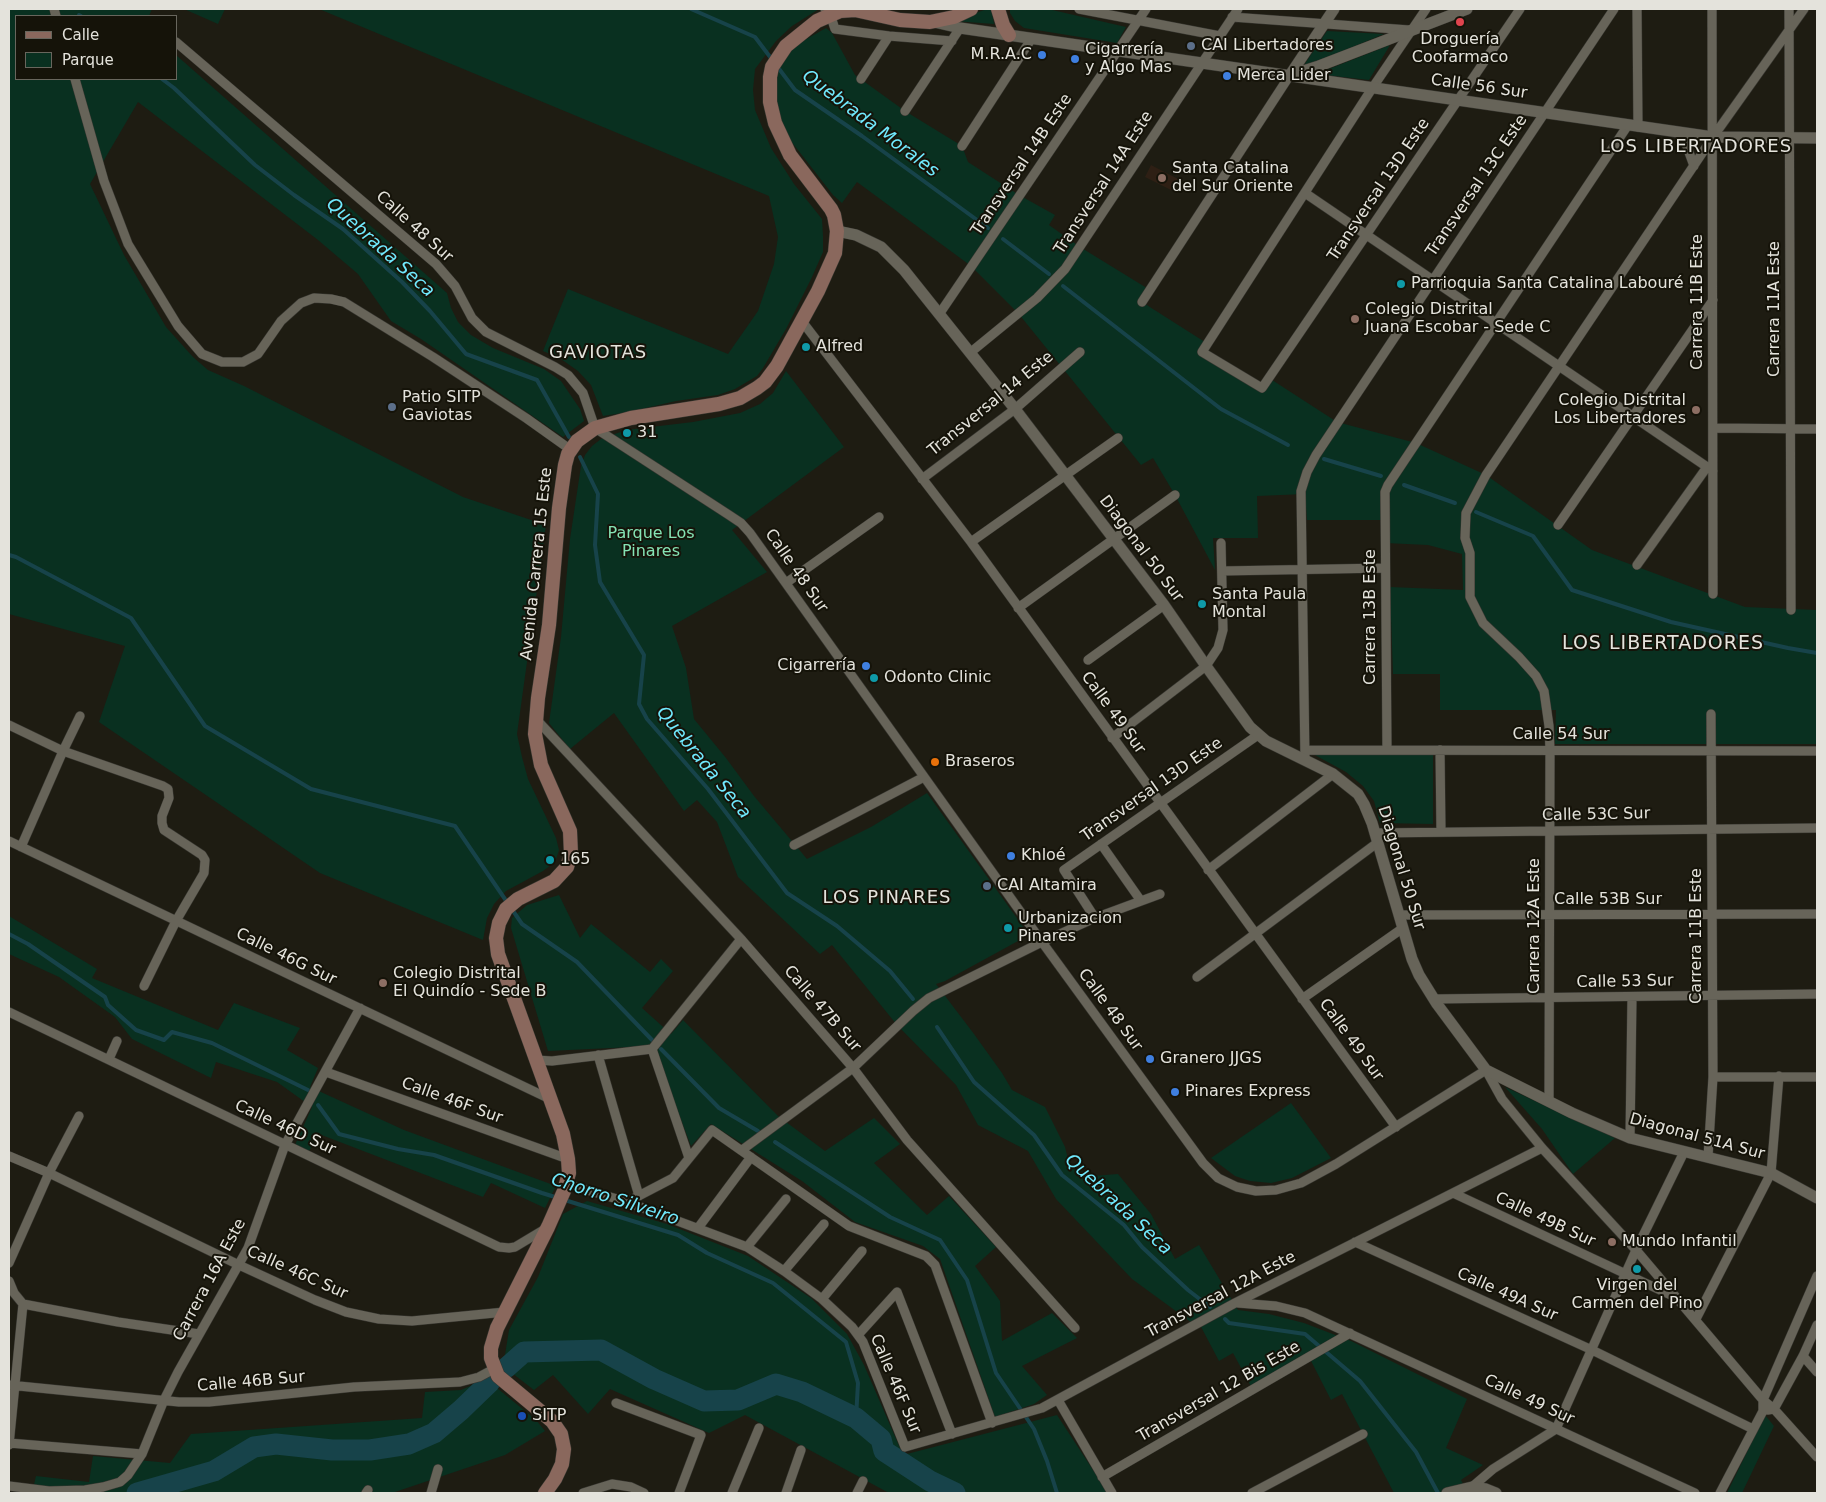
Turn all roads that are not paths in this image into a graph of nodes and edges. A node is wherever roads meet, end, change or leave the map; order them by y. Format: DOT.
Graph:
graph roads {
  1 [pos="971,9"];
  2 [pos="998,9"];
  3 [pos="1079,9"];
  4 [pos="1146,9"];
  5 [pos="1238,9"];
  6 [pos="1334,9"];
  7 [pos="1426,9"];
  8 [pos="1467,9"];
  9 [pos="1520,9"];
  10 [pos="1614,9"];
  11 [pos="1637,9"];
  12 [pos="1712,9"];
  13 [pos="1789,9"];
  14 [pos="1804,9"];
  15 [pos="828,11"];
  16 [pos="1232,17"];
  17 [pos="1138,20"];
  18 [pos="930,22"];
  19 [pos="1324,24"];
  20 [pos="960,28"];
  21 [pos="1412,30"];
  22 [pos="1789,30"];
  23 [pos="1009,35"];
  24 [pos="889,36"];
  25 [pos="1220,36"];
  26 [pos="1032,38"];
  27 [pos="952,40"];
  28 [pos="178,44"];
  29 [pos="1117,50"];
  30 [pos="1201,62"];
  31 [pos="1290,75"];
  32 [pos="861,79"];
  33 [pos="75,80"];
  34 [pos="1373,87"];
  35 [pos="1458,100"];
  36 [pos="905,111"];
  37 [pos="1544,113"];
  38 [pos="1633,126"];
  39 [pos="1682,133"];
  40 [pos="1713,137"];
  41 [pos="1790,138"];
  42 [pos="1817,138"];
  43 [pos="962,146"];
  44 [pos="1694,166"];
  45 [pos="1305,193"];
  46 [pos="837,230"];
  47 [pos="1366,234"];
  48 [pos="1433,280"];
  49 [pos="1713,299"];
  50 [pos="1142,302"];
  51 [pos="940,313"];
  52 [pos="801,320"];
  53 [pos="1496,323"];
  54 [pos="970,352"];
  55 [pos="1080,352"];
  56 [pos="1559,366"];
  57 [pos="1015,409"];
  58 [pos="1633,416"];
  59 [pos="595,428"];
  60 [pos="1713,428"];
  61 [pos="1791,429"];
  62 [pos="1817,429"];
  63 [pos="1118,438"];
  64 [pos="571,450"];
  65 [pos="1710,469"];
  66 [pos="1065,476"];
  67 [pos="922,479"];
  68 [pos="1175,495"];
  69 [pos="880,517"];
  70 [pos="1558,525"];
  71 [pos="1114,539"];
  72 [pos="970,542"];
  73 [pos="1221,544"];
  74 [pos="1636,565"];
  75 [pos="1385,568"];
  76 [pos="1302,570"];
  77 [pos="1222,571"];
  78 [pos="786,583"];
  79 [pos="1713,594"];
  80 [pos="1164,606"];
  81 [pos="1018,608"];
  82 [pos="1791,610"];
  83 [pos="1088,660"];
  84 [pos="1206,666"];
  85 [pos="1711,714"];
  86 [pos="80,716"];
  87 [pos="536,719"];
  88 [pos="9,725"];
  89 [pos="1258,735"];
  90 [pos="1112,738"];
  91 [pos="1387,750"];
  92 [pos="1440,750"];
  93 [pos="1550,750"];
  94 [pos="1711,750"];
  95 [pos="63,751"];
  96 [pos="1817,751"];
  97 [pos="1305,755"];
  98 [pos="1333,774"];
  99 [pos="924,777"];
  100 [pos="1160,804"];
  101 [pos="1817,828"];
  102 [pos="1711,829"];
  103 [pos="1550,831"];
  104 [pos="1441,832"];
  105 [pos="1376,838"];
  106 [pos="9,841"];
  107 [pos="1101,844"];
  108 [pos="794,845"];
  109 [pos="21,847"];
  110 [pos="1208,870"];
  111 [pos="1160,894"];
  112 [pos="1141,901"];
  113 [pos="1712,914"];
  114 [pos="1817,914"];
  115 [pos="1399,915"];
  116 [pos="1550,915"];
  117 [pos="1095,918"];
  118 [pos="176,921"];
  119 [pos="1403,928"];
  120 [pos="1255,934"];
  121 [pos="741,939"];
  122 [pos="1042,942"];
  123 [pos="1198,977"];
  124 [pos="144,986"];
  125 [pos="1817,994"];
  126 [pos="1712,996"];
  127 [pos="1632,997"];
  128 [pos="1550,998"];
  129 [pos="1302,999"];
  130 [pos="1434,999"];
  131 [pos="360,1008"];
  132 [pos="9,1012"];
  133 [pos="117,1041"];
  134 [pos="652,1049"];
  135 [pos="598,1055"];
  136 [pos="109,1059"];
  137 [pos="536,1060"];
  138 [pos="853,1068"];
  139 [pos="1486,1070"];
  140 [pos="326,1072"];
  141 [pos="1779,1076"];
  142 [pos="1712,1077"];
  143 [pos="1817,1077"];
  144 [pos="550,1099"];
  145 [pos="1549,1101"];
  146 [pos="79,1116"];
  147 [pos="1396,1126"];
  148 [pos="1630,1138"];
  149 [pos="285,1145"];
  150 [pos="1542,1148"];
  151 [pos="742,1150"];
  152 [pos="1684,1152"];
  153 [pos="9,1156"];
  154 [pos="751,1156"];
  155 [pos="1708,1157"];
  156 [pos="689,1158"];
  157 [pos="568,1159"];
  158 [pos="50,1174"];
  159 [pos="1771,1174"];
  160 [pos="565,1188"];
  161 [pos="1453,1193"];
  162 [pos="640,1196"];
  163 [pos="1817,1198"];
  164 [pos="786,1199"];
  165 [pos="626,1202"];
  166 [pos="824,1224"];
  167 [pos="548,1227"];
  168 [pos="698,1228"];
  169 [pos="1355,1242"];
  170 [pos="747,1247"];
  171 [pos="1636,1250"];
  172 [pos="862,1251"];
  173 [pos="9,1260"];
  174 [pos="239,1265"];
  175 [pos="784,1271"];
  176 [pos="1626,1274"];
  177 [pos="1817,1276"];
  178 [pos="9,1281"];
  179 [pos="822,1299"];
  180 [pos="1678,1299"];
  181 [pos="1235,1303"];
  182 [pos="23,1304"];
  183 [pos="505,1312"];
  184 [pos="1696,1319"];
  185 [pos="1817,1325"];
  186 [pos="1075,1328"];
  187 [pos="1350,1333"];
  188 [pos="200,1334"];
  189 [pos="858,1335"];
  190 [pos="1592,1350"];
  191 [pos="1803,1356"];
  192 [pos="494,1369"];
  193 [pos="1817,1372"];
  194 [pos="12,1385"];
  195 [pos="164,1400"];
  196 [pos="1058,1400"];
  197 [pos="1763,1400"];
  198 [pos="616,1403"];
  199 [pos="1774,1409"];
  200 [pos="1762,1411"];
  201 [pos="992,1424"];
  202 [pos="759,1428"];
  203 [pos="1556,1429"];
  204 [pos="1753,1429"];
  205 [pos="952,1434"];
  206 [pos="1363,1434"];
  207 [pos="9,1444"];
  208 [pos="905,1447"];
  209 [pos="801,1450"];
  210 [pos="142,1454"];
  211 [pos="1817,1458"];
  212 [pos="438,1469"];
  213 [pos="1102,1477"];
  214 [pos="863,1481"];
  215 [pos="9,1486"];
  216 [pos="1467,1488"];
  217 [pos="431,1493"];
  218 [pos="545,1493"];
  219 [pos="583,1493"];
  220 [pos="644,1493"];
  221 [pos="679,1493"];
  222 [pos="732,1493"];
  223 [pos="786,1493"];
  224 [pos="857,1493"];
  225 [pos="1112,1493"];
  226 [pos="1252,1493"];
  227 [pos="1447,1493"];
  228 [pos="1496,1493"];
  229 [pos="1695,1493"];
  230 [pos="1720,1493"];
  1 -- 18 [label="main road, Avenida Carrera 15 Este"];
  2 -- 23 [label="main road"];
  3 -- 17 [label="street"];
  4 -- 17 [label="street, Transversal 14B Este"];
  5 -- 16 [label="street, Transversal 14A Este"];
  6 -- 19 [label="street"];
  7 -- 21 [label="street"];
  8 -- 21 [label="street"];
  9 -- 35 [label="street, Transversal 13D Este"];
  10 -- 37 [label="street, Transversal 13C Este"];
  11 -- 38 [label="street"];
  12 -- 40 [label="street, Carrera 11B Este"];
  13 -- 22 [label="street, Carrera 11A Este"];
  14 -- 22 [label="street, Carrera 12A Este"];
  15 -- 18 [label="main road, Avenida Carrera 15 Este"];
  15 -- 24 [label="street"];
  15 -- 46 [label="main road, Avenida Carrera 15 Este"];
  16 -- 19 [label="street"];
  16 -- 25 [label="street, Transversal 14A Este"];
  17 -- 25 [label="street"];
  17 -- 29 [label="street, Transversal 14B Este"];
  18 -- 20 [label="street, Calle 56 Sur"];
  19 -- 21 [label="street"];
  19 -- 31 [label="street"];
  20 -- 23 [label="street, Calle 56 Sur"];
  20 -- 27 [label="street"];
  21 -- 31 [label="street"];
  21 -- 34 [label="street"];
  22 -- 40 [label="street, Carrera 12A Este"];
  22 -- 41 [label="street, Carrera 11A Este"];
  23 -- 26 [label="street, Calle 56 Sur"];
  24 -- 27 [label="street"];
  24 -- 32 [label="street"];
  25 -- 30 [label="street, Transversal 14A Este"];
  26 -- 29 [label="street, Calle 56 Sur"];
  26 -- 43 [label="street"];
  27 -- 36 [label="street"];
  28 -- 59 [label="street, Calle 48 Sur"];
  29 -- 30 [label="street, Calle 56 Sur"];
  29 -- 51 [label="street, Transversal 14B Este"];
  30 -- 31 [label="street, Calle 56 Sur"];
  30 -- 54 [label="street, Transversal 14A Este"];
  31 -- 34 [label="street, Calle 56 Sur"];
  31 -- 50 [label="street"];
  33 -- 64 [label="street"];
  34 -- 35 [label="street, Calle 56 Sur"];
  34 -- 45 [label="street"];
  35 -- 37 [label="street, Calle 56 Sur"];
  35 -- 47 [label="street, Transversal 13D Este"];
  37 -- 38 [label="street, Calle 56 Sur"];
  37 -- 48 [label="street, Transversal 13C Este"];
  38 -- 39 [label="street, Calle 56 Sur"];
  38 -- 53 [label="street"];
  39 -- 40 [label="street, Calle 56 Sur"];
  39 -- 44 [label="street"];
  40 -- 41 [label="street, Calle 56 Sur"];
  40 -- 44 [label="street, Carrera 12A Este"];
  40 -- 49 [label="street, Carrera 11B Este"];
  41 -- 42 [label="street, Calle 56 Sur"];
  41 -- 61 [label="street, Carrera 11A Este"];
  44 -- 56 [label="street, Carrera 12A Este"];
  45 -- 47 [label="street"];
  45 -- 47 [label="street, Transversal 13D Este"];
  46 -- 51 [label="street, Diagonal 50 Sur"];
  46 -- 52 [label="main road, Avenida Carrera 15 Este"];
  47 -- 48 [label="street"];
  48 -- 53 [label="street"];
  48 -- 76 [label="street, Transversal 13C Este"];
  49 -- 58 [label="street"];
  49 -- 60 [label="street, Carrera 11B Este"];
  51 -- 54 [label="street, Diagonal 50 Sur"];
  52 -- 59 [label="main road, Avenida Carrera 15 Este"];
  52 -- 67 [label="street, Calle 49 Sur"];
  53 -- 56 [label="street"];
  53 -- 75 [label="street, Carrera 13B Este"];
  54 -- 57 [label="street, Diagonal 50 Sur"];
  55 -- 57 [label="street, Transversal 14 Este"];
  56 -- 58 [label="street"];
  56 -- 93 [label="street, Carrera 12A Este"];
  57 -- 66 [label="street, Diagonal 50 Sur"];
  57 -- 67 [label="street, Transversal 14 Este"];
  58 -- 65 [label="street"];
  58 -- 70 [label="street"];
  59 -- 64 [label="main road, Avenida Carrera 15 Este"];
  59 -- 78 [label="street, Calle 48 Sur"];
  60 -- 61 [label="street"];
  60 -- 65 [label="street, Carrera 11B Este"];
  61 -- 62 [label="street"];
  61 -- 82 [label="street, Carrera 11A Este"];
  63 -- 66 [label="street"];
  64 -- 87 [label="main road, Avenida Carrera 15 Este"];
  65 -- 74 [label="street"];
  65 -- 79 [label="street, Carrera 11B Este"];
  66 -- 71 [label="street, Diagonal 50 Sur"];
  66 -- 72 [label="street"];
  67 -- 72 [label="street, Calle 49 Sur"];
  68 -- 71 [label="street"];
  69 -- 78 [label="street"];
  71 -- 80 [label="street, Diagonal 50 Sur"];
  71 -- 81 [label="street"];
  72 -- 81 [label="street, Calle 49 Sur"];
  73 -- 77 [label="street"];
  75 -- 76 [label="street"];
  75 -- 91 [label="street, Carrera 13B Este"];
  76 -- 77 [label="street"];
  76 -- 97 [label="street, Transversal 13C Este"];
  77 -- 84 [label="street"];
  78 -- 99 [label="street, Calle 48 Sur"];
  80 -- 83 [label="street"];
  80 -- 84 [label="street, Diagonal 50 Sur"];
  81 -- 90 [label="street, Calle 49 Sur"];
  84 -- 89 [label="street, Diagonal 50 Sur"];
  84 -- 90 [label="street"];
  85 -- 94 [label="street, Carrera 11B Este"];
  86 -- 95 [label="street"];
  87 -- 121 [label="street, Calle 47B Sur"];
  87 -- 137 [label="main road, Avenida Carrera 15 Este"];
  88 -- 95 [label="street"];
  89 -- 97 [label="street, Diagonal 50 Sur"];
  89 -- 100 [label="street, Transversal 13D Este"];
  90 -- 100 [label="street, Calle 49 Sur"];
  91 -- 92 [label="street, Calle 54 Sur"];
  91 -- 97 [label="street, Calle 54 Sur"];
  92 -- 93 [label="street, Calle 54 Sur"];
  92 -- 104 [label="street"];
  93 -- 94 [label="street, Calle 54 Sur"];
  93 -- 103 [label="street, Carrera 12A Este"];
  94 -- 96 [label="street, Calle 54 Sur"];
  94 -- 102 [label="street, Carrera 11B Este"];
  95 -- 109 [label="street"];
  95 -- 118 [label="street"];
  97 -- 98 [label="street, Diagonal 50 Sur"];
  98 -- 105 [label="street, Diagonal 50 Sur"];
  98 -- 110 [label="street"];
  99 -- 108 [label="street"];
  99 -- 122 [label="street, Calle 48 Sur"];
  100 -- 107 [label="street, Transversal 13D Este"];
  100 -- 110 [label="street, Calle 49 Sur"];
  101 -- 102 [label="street, Calle 53C Sur"];
  102 -- 103 [label="street, Calle 53C Sur"];
  102 -- 113 [label="street, Carrera 11B Este"];
  103 -- 104 [label="street, Calle 53C Sur"];
  103 -- 116 [label="street, Carrera 12A Este"];
  104 -- 105 [label="street, Calle 53C Sur"];
  105 -- 115 [label="street, Diagonal 50 Sur"];
  105 -- 120 [label="street"];
  106 -- 109 [label="street, Calle 46G Sur"];
  107 -- 112 [label="street"];
  107 -- 117 [label="street, Transversal 13D Este"];
  109 -- 118 [label="street, Calle 46G Sur"];
  110 -- 120 [label="street, Calle 49 Sur"];
  111 -- 112 [label="street"];
  112 -- 117 [label="street"];
  113 -- 114 [label="street, Calle 53B Sur"];
  113 -- 116 [label="street, Calle 53B Sur"];
  113 -- 126 [label="street, Carrera 11B Este"];
  115 -- 116 [label="street, Calle 53B Sur"];
  115 -- 119 [label="street, Diagonal 50 Sur"];
  116 -- 128 [label="street, Carrera 12A Este"];
  117 -- 122 [label="street"];
  118 -- 124 [label="street"];
  118 -- 131 [label="street, Calle 46G Sur"];
  119 -- 129 [label="street"];
  119 -- 130 [label="street, Diagonal 50 Sur"];
  120 -- 123 [label="street"];
  120 -- 129 [label="street, Calle 49 Sur"];
  121 -- 134 [label="street"];
  121 -- 138 [label="street, Calle 47B Sur"];
  122 -- 138 [label="street"];
  122 -- 147 [label="street, Calle 48 Sur"];
  125 -- 126 [label="street, Calle 53 Sur"];
  126 -- 127 [label="street, Calle 53 Sur"];
  126 -- 142 [label="street, Carrera 11B Este"];
  127 -- 128 [label="street, Calle 53 Sur"];
  127 -- 148 [label="street"];
  128 -- 130 [label="street, Calle 53 Sur"];
  128 -- 145 [label="street, Carrera 12A Este"];
  129 -- 147 [label="street, Calle 49 Sur"];
  130 -- 139 [label="street, Diagonal 50 Sur"];
  131 -- 140 [label="street, Carrera 16A Este"];
  131 -- 144 [label="street, Calle 46G Sur"];
  132 -- 136 [label="street, Calle 46D Sur"];
  133 -- 136 [label="street"];
  134 -- 135 [label="street"];
  134 -- 156 [label="street"];
  135 -- 137 [label="street"];
  135 -- 162 [label="street"];
  136 -- 149 [label="street, Calle 46D Sur"];
  137 -- 144 [label="main road, Avenida Carrera 15 Este"];
  138 -- 151 [label="street"];
  138 -- 186 [label="street, Calle 47B Sur"];
  139 -- 145 [label="street, Diagonal 51A Sur"];
  139 -- 147 [label="street, Calle 48 Sur"];
  139 -- 150 [label="street, Diagonal 50 Sur"];
  140 -- 149 [label="street, Carrera 16A Este"];
  140 -- 157 [label="street, Calle 46F Sur"];
  141 -- 142 [label="street"];
  141 -- 143 [label="street"];
  141 -- 159 [label="street"];
  142 -- 155 [label="street, Carrera 11B Este"];
  144 -- 157 [label="main road, Avenida Carrera 15 Este"];
  145 -- 148 [label="street, Diagonal 51A Sur"];
  146 -- 158 [label="street"];
  148 -- 152 [label="street, Diagonal 51A Sur"];
  149 -- 167 [label="street, Calle 46D Sur"];
  149 -- 174 [label="street, Carrera 16A Este"];
  150 -- 161 [label="street, Transversal 12A Este"];
  150 -- 171 [label="street, Diagonal 50 Sur"];
  151 -- 154 [label="street"];
  151 -- 156 [label="street"];
  152 -- 155 [label="street, Diagonal 51A Sur"];
  152 -- 171 [label="street"];
  153 -- 158 [label="street, Calle 46C Sur"];
  154 -- 168 [label="street"];
  154 -- 201 [label="street"];
  155 -- 159 [label="street, Diagonal 51A Sur"];
  156 -- 162 [label="street"];
  157 -- 160 [label="main road, Avenida Carrera 15 Este"];
  158 -- 173 [label="street"];
  158 -- 174 [label="street, Calle 46C Sur"];
  159 -- 163 [label="street, Diagonal 51A Sur"];
  159 -- 184 [label="street"];
  160 -- 165 [label="street, Calle 46F Sur"];
  160 -- 167 [label="main road, Avenida Carrera 15 Este"];
  161 -- 169 [label="street, Transversal 12A Este"];
  161 -- 176 [label="street, Calle 49B Sur"];
  162 -- 165 [label="street"];
  164 -- 170 [label="street"];
  165 -- 168 [label="street, Calle 46F Sur"];
  166 -- 175 [label="street"];
  167 -- 183 [label="main road, Avenida Carrera 15 Este"];
  168 -- 170 [label="street, Calle 46F Sur"];
  169 -- 181 [label="street, Transversal 12A Este"];
  169 -- 190 [label="street, Calle 49A Sur"];
  170 -- 175 [label="street, Calle 46F Sur"];
  171 -- 176 [label="street"];
  171 -- 180 [label="street, Diagonal 50 Sur"];
  172 -- 179 [label="street"];
  174 -- 183 [label="street, Calle 46C Sur"];
  174 -- 188 [label="street, Carrera 16A Este"];
  175 -- 179 [label="street, Calle 46F Sur"];
  176 -- 180 [label="street, Calle 49B Sur"];
  176 -- 190 [label="street"];
  177 -- 197 [label="street"];
  178 -- 182 [label="street"];
  179 -- 189 [label="street, Calle 46F Sur"];
  180 -- 184 [label="street, Diagonal 50 Sur"];
  181 -- 187 [label="street, Calle 49 Sur"];
  181 -- 196 [label="street, Transversal 12A Este"];
  182 -- 188 [label="street"];
  182 -- 194 [label="street"];
  183 -- 192 [label="main road, Avenida Carrera 15 Este"];
  184 -- 197 [label="street, Diagonal 50 Sur"];
  185 -- 191 [label="street"];
  187 -- 203 [label="street, Calle 49 Sur"];
  187 -- 213 [label="street, Transversal 12 Bis Este"];
  188 -- 195 [label="street, Carrera 16A Este"];
  189 -- 205 [label="street"];
  189 -- 208 [label="street, Calle 46F Sur"];
  190 -- 203 [label="street"];
  190 -- 204 [label="street, Calle 49A Sur"];
  191 -- 193 [label="street"];
  191 -- 199 [label="street"];
  192 -- 195 [label="street, Calle 46B Sur"];
  192 -- 218 [label="main road"];
  194 -- 195 [label="street, Calle 46B Sur"];
  194 -- 207 [label="street"];
  195 -- 210 [label="street, Carrera 16A Este"];
  196 -- 201 [label="street, Transversal 12A Este"];
  196 -- 213 [label="street"];
  197 -- 199 [label="street, Diagonal 50 Sur"];
  197 -- 200 [label="street"];
  198 -- 221 [label="street"];
  199 -- 200 [label="street"];
  199 -- 211 [label="street, Diagonal 50 Sur"];
  200 -- 204 [label="street"];
  201 -- 205 [label="street, Transversal 12A Este"];
  202 -- 222 [label="street"];
  203 -- 216 [label="street"];
  203 -- 229 [label="street, Calle 49 Sur"];
  204 -- 230 [label="street"];
  205 -- 208 [label="street, Transversal 12A Este"];
  206 -- 226 [label="street"];
  207 -- 210 [label="street"];
  209 -- 223 [label="street"];
  210 -- 215 [label="street, Carrera 16A Este"];
  212 -- 217 [label="street"];
  213 -- 225 [label="street"];
  214 -- 224 [label="street"];
  216 -- 227 [label="street"];
  216 -- 228 [label="street"];
  219 -- 220 [label="street"];
}
